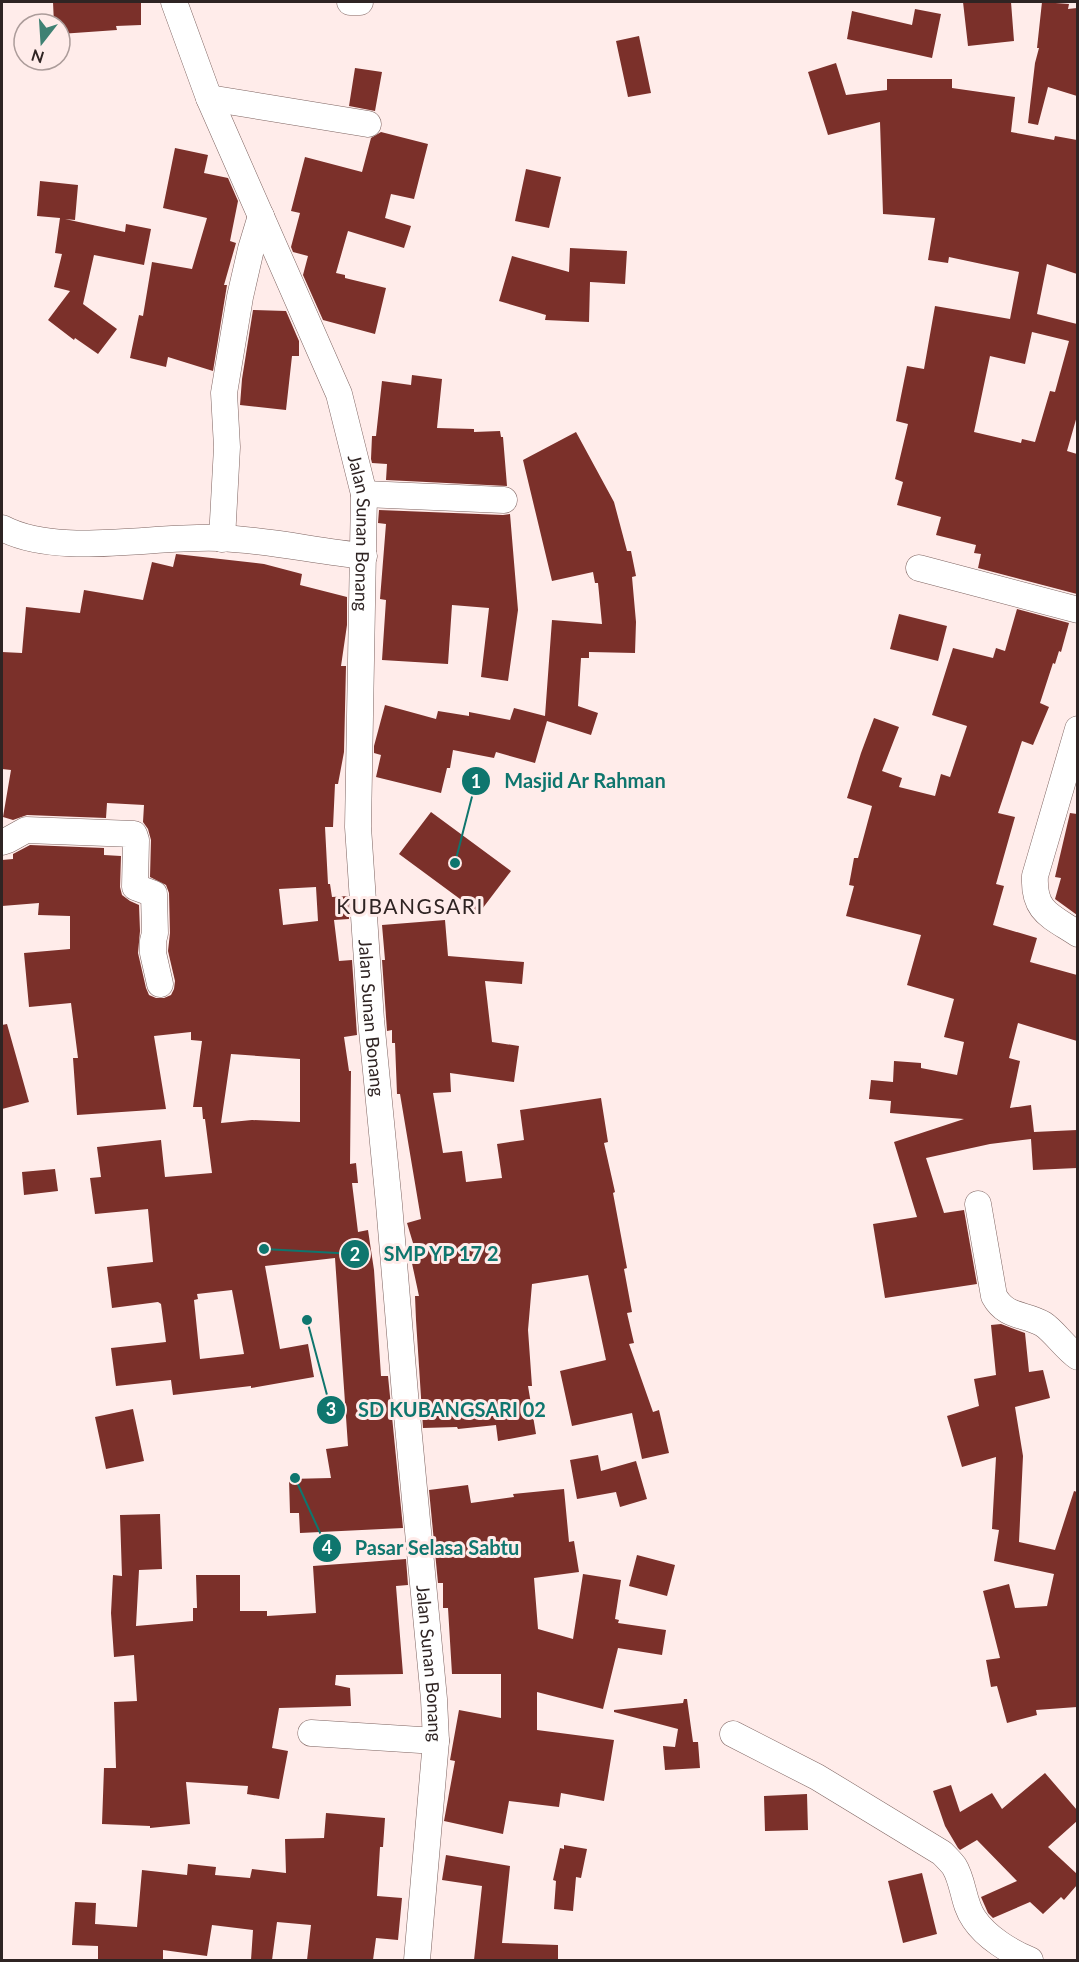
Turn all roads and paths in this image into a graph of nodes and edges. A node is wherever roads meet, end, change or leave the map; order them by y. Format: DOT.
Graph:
graph roads {
  1 [pos="174,2"];
  2 [pos="209,98"];
  3 [pos="368,124"];
  4 [pos="261,216"];
  5 [pos="364,494"];
  6 [pos="504,500"];
  7 [pos="2,528"];
  8 [pos="222,539"];
  9 [pos="364,556"];
  10 [pos="919,568"];
  11 [pos="1077,610"];
  12 [pos="1077,729"];
  13 [pos="2,842"];
  14 [pos="1077,934"];
  15 [pos="160,984"];
  16 [pos="978,1204"];
  17 [pos="1077,1357"];
  18 [pos="311,1733"];
  19 [pos="733,1734"];
  20 [pos="436,1741"];
  21 [pos="417,1960"];
  22 [pos="1030,1960"];
  1 -- 2 [label="street, Jalan Sunan Bonang"];
  2 -- 3 [label="street"];
  2 -- 4 [label="street, Jalan Sunan Bonang"];
  4 -- 5 [label="street, Jalan Sunan Bonang"];
  4 -- 8 [label="street"];
  5 -- 6 [label="street"];
  5 -- 9 [label="street, Jalan Sunan Bonang"];
  7 -- 8 [label="street"];
  8 -- 9 [label="street"];
  9 -- 20 [label="street, Jalan Sunan Bonang"];
  10 -- 11 [label="street"];
  12 -- 14 [label="street"];
  13 -- 15 [label="street"];
  16 -- 17 [label="street"];
  18 -- 20 [label="street"];
  19 -- 22 [label="street"];
  20 -- 21 [label="street, Jalan Sunan Bonang"];
}
